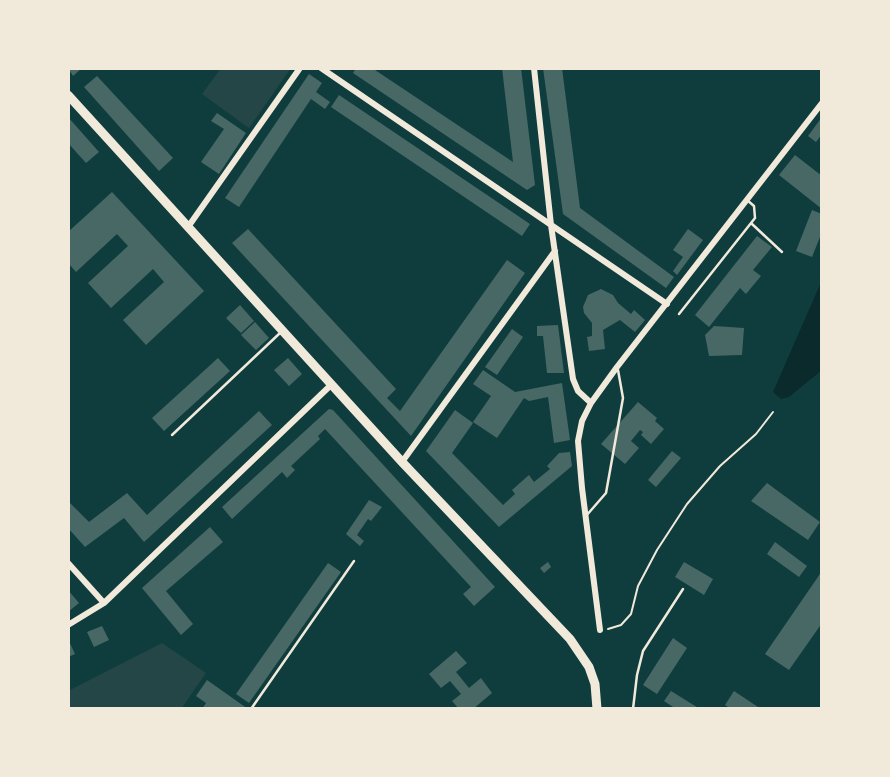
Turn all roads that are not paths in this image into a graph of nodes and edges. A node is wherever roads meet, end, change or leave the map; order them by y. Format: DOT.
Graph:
graph roads {
  1 [pos="300,68"];
  2 [pos="321,68"];
  3 [pos="534,68"];
  4 [pos="68,95"];
  5 [pos="822,103"];
  6 [pos="747,200"];
  7 [pos="752,224"];
  8 [pos="551,225"];
  9 [pos="188,227"];
  10 [pos="555,251"];
  11 [pos="782,252"];
  12 [pos="667,304"];
  13 [pos="678,314"];
  14 [pos="283,330"];
  15 [pos="617,367"];
  16 [pos="332,384"];
  17 [pos="590,403"];
  18 [pos="172,435"];
  19 [pos="402,462"];
  20 [pos="586,516"];
  21 [pos="354,561"];
  22 [pos="68,563"];
  23 [pos="683,589"];
  24 [pos="104,603"];
  25 [pos="68,625"];
  26 [pos="600,630"];
  27 [pos="251,709"];
  28 [pos="597,709"];
  29 [pos="633,709"];
  1 -- 9 [label="street"];
  2 -- 8 [label="street"];
  3 -- 8 [label="street"];
  4 -- 9 [label="main road"];
  5 -- 6 [label="street"];
  6 -- 7 [label="lane"];
  6 -- 12 [label="street"];
  7 -- 11 [label="lane"];
  7 -- 13 [label="lane"];
  8 -- 10 [label="street"];
  8 -- 12 [label="street"];
  9 -- 14 [label="main road"];
  10 -- 17 [label="street"];
  10 -- 19 [label="street"];
  12 -- 15 [label="street"];
  14 -- 16 [label="main road"];
  14 -- 18 [label="lane"];
  15 -- 17 [label="street"];
  15 -- 20 [label="lane"];
  16 -- 19 [label="main road"];
  16 -- 24 [label="street"];
  17 -- 20 [label="street"];
  19 -- 28 [label="main road"];
  20 -- 26 [label="street"];
  21 -- 27 [label="lane"];
  22 -- 24 [label="street"];
  23 -- 29 [label="lane"];
  24 -- 25 [label="street"];
}
